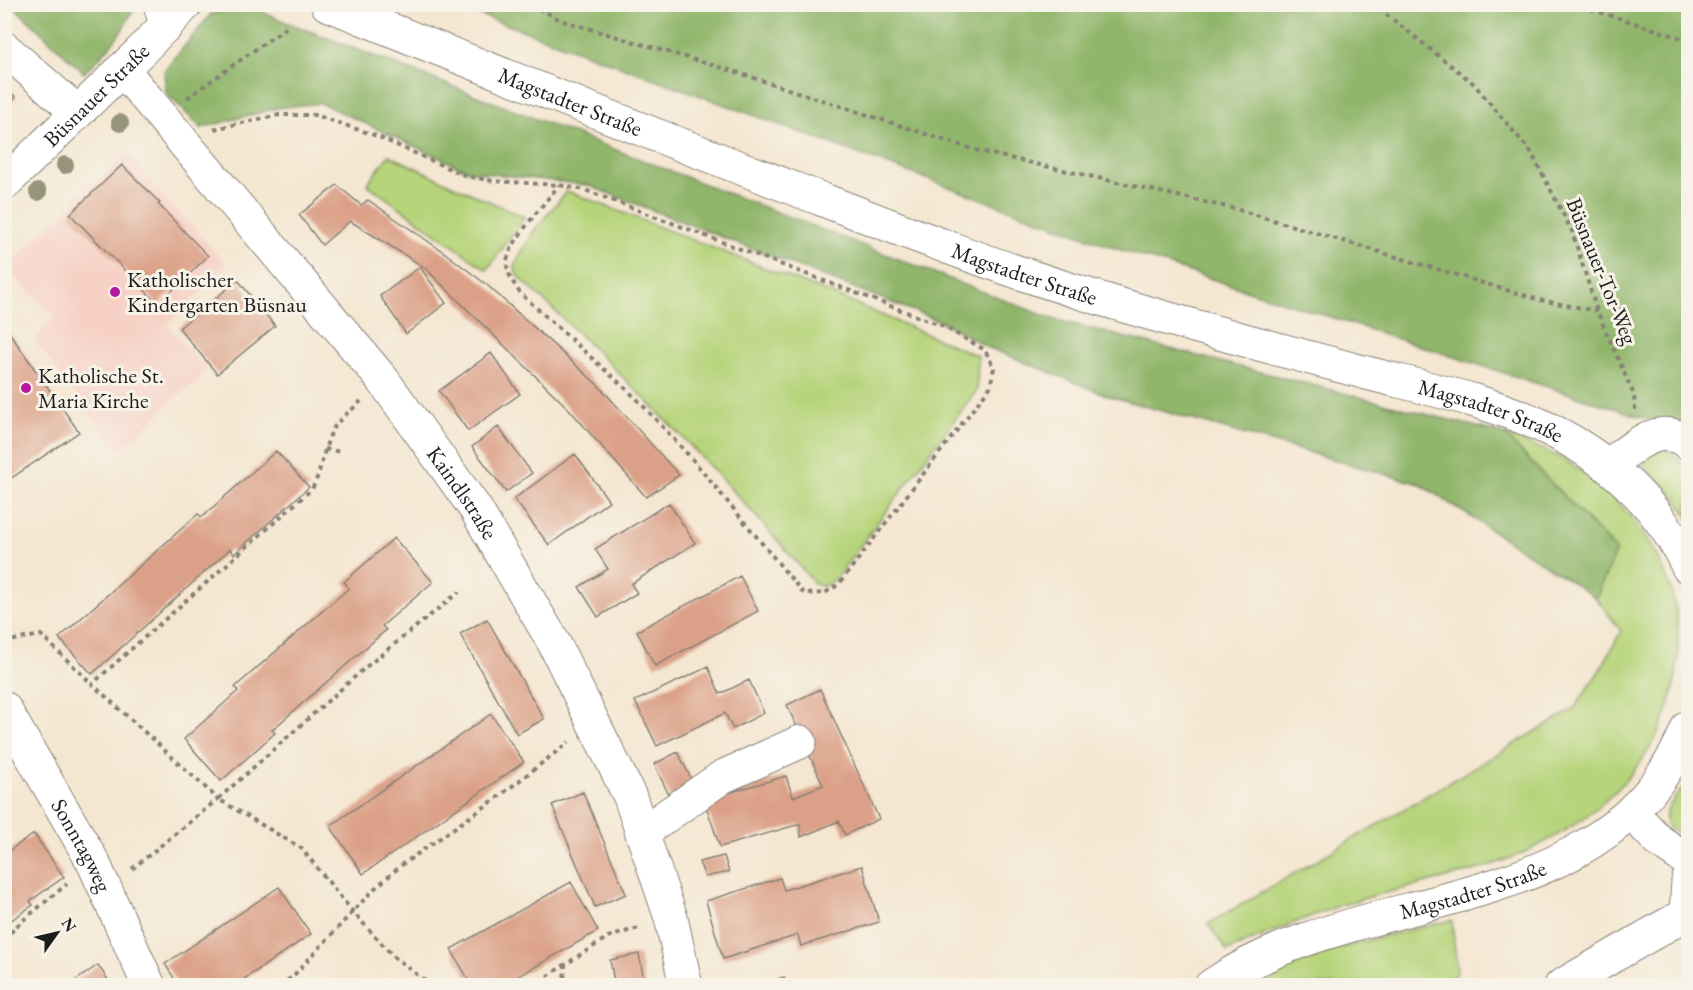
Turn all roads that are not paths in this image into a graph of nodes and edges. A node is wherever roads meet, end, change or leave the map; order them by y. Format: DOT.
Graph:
graph roads {
  1 [pos="327,4"];
  2 [pos="171,12"];
  3 [pos="4,48"];
  4 [pos="122,69"];
  5 [pos="77,112"];
  6 [pos="4,184"];
  7 [pos="1689,444"];
  8 [pos="1608,466"];
  9 [pos="1689,567"];
  10 [pos="4,708"];
  11 [pos="1689,727"];
  12 [pos="800,741"];
  13 [pos="1631,812"];
  14 [pos="642,833"];
  15 [pos="1689,861"];
  16 [pos="1689,881"];
  17 [pos="1688,916"];
  18 [pos="149,986"];
  19 [pos="686,986"];
  20 [pos="1211,986"];
  21 [pos="1561,986"];
  1 -- 8 [label="main road, Magstadter Straße"];
  2 -- 4 [label="main road, Büsnauer Straße"];
  3 -- 5 [label="main road"];
  4 -- 5 [label="main road, Büsnauer Straße"];
  4 -- 14 [label="main road, Kaindlstraße"];
  5 -- 6 [label="main road, Büsnauer Straße"];
  7 -- 8 [label="main road"];
  8 -- 9 [label="main road, Magstadter Straße"];
  10 -- 18 [label="main road, Sonntagweg"];
  11 -- 13 [label="main road, Magstadter Straße"];
  12 -- 14 [label="main road"];
  13 -- 15 [label="main road"];
  13 -- 20 [label="main road, Magstadter Straße"];
  14 -- 19 [label="main road, Kaindlstraße"];
  16 -- 17 [label="main road"];
  17 -- 21 [label="main road"];
}
